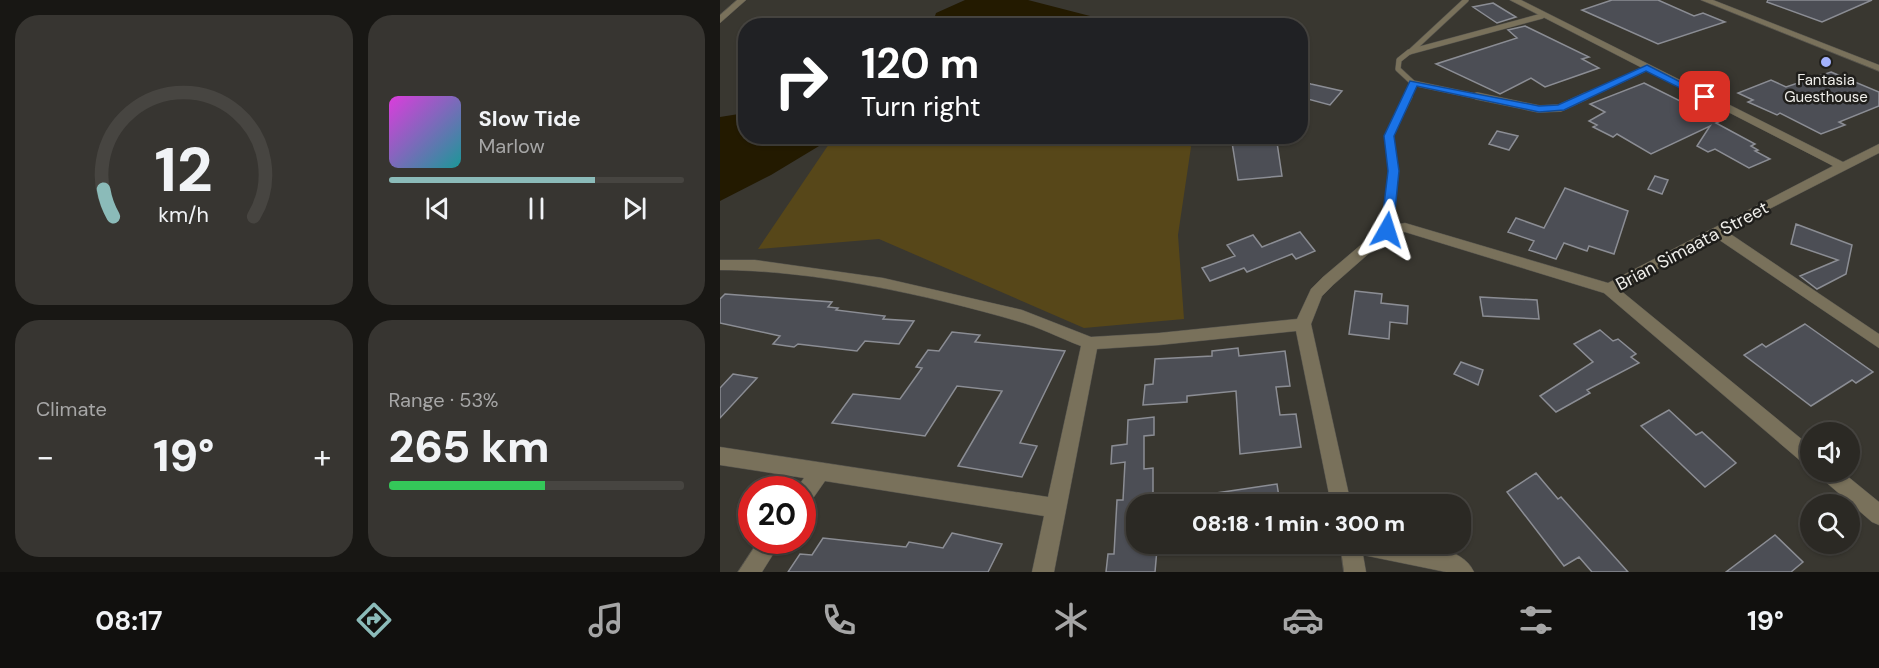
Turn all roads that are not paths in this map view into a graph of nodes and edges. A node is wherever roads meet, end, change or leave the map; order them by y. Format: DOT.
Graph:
graph roads {
  1 [pos="742,0"];
  2 [pos="1466,0"];
  3 [pos="1514,0"];
  4 [pos="1705,0"];
  5 [pos="1542,16"];
  6 [pos="720,20"];
  7 [pos="1409,52"];
  8 [pos="1647,68"];
  9 [pos="1879,68"];
  10 [pos="1413,83"];
  11 [pos="1879,148"];
  12 [pos="1842,166"];
  13 [pos="1387,230"];
  14 [pos="1716,231"];
  15 [pos="720,265"];
  16 [pos="1609,289"];
  17 [pos="1303,324"];
  18 [pos="1879,342"];
  19 [pos="1090,343"];
  20 [pos="1800,450"];
  21 [pos="720,456"];
  22 [pos="820,472"];
  23 [pos="816,478"];
  24 [pos="1840,482"];
  25 [pos="1339,494"];
  26 [pos="1056,508"];
  27 [pos="1879,514"];
  28 [pos="762,554"];
  29 [pos="1353,554"];
  30 [pos="1411,554"];
  31 [pos="749,572"];
  32 [pos="1043,572"];
  33 [pos="1355,572"];
  34 [pos="1463,572"];
  1 -- 6 [label="street"];
  2 -- 7 [label="lane"];
  3 -- 5 [label="street"];
  4 -- 9 [label="street"];
  5 -- 7 [label="lane"];
  5 -- 8 [label="street"];
  7 -- 10 [label="lane"];
  8 -- 10 [label="lane"];
  8 -- 12 [label="street"];
  10 -- 13 [label="lane"];
  11 -- 12 [label="street, Brian Simaata Street"];
  12 -- 14 [label="street, Brian Simaata Street"];
  13 -- 16 [label="street"];
  13 -- 17 [label="street"];
  14 -- 16 [label="street, Brian Simaata Street"];
  14 -- 18 [label="street"];
  15 -- 19 [label="street"];
  16 -- 20 [label="street, Brian Simaata Street"];
  17 -- 19 [label="street"];
  17 -- 25 [label="street"];
  19 -- 26 [label="street"];
  21 -- 22 [label="street"];
  22 -- 23 [label="street"];
  22 -- 26 [label="street"];
  24 -- 27 [label="street"];
  26 -- 32 [label="street"];
  28 -- 31 [label="street"];
  29 -- 33 [label="street"];
  30 -- 34 [label="street"];
}
